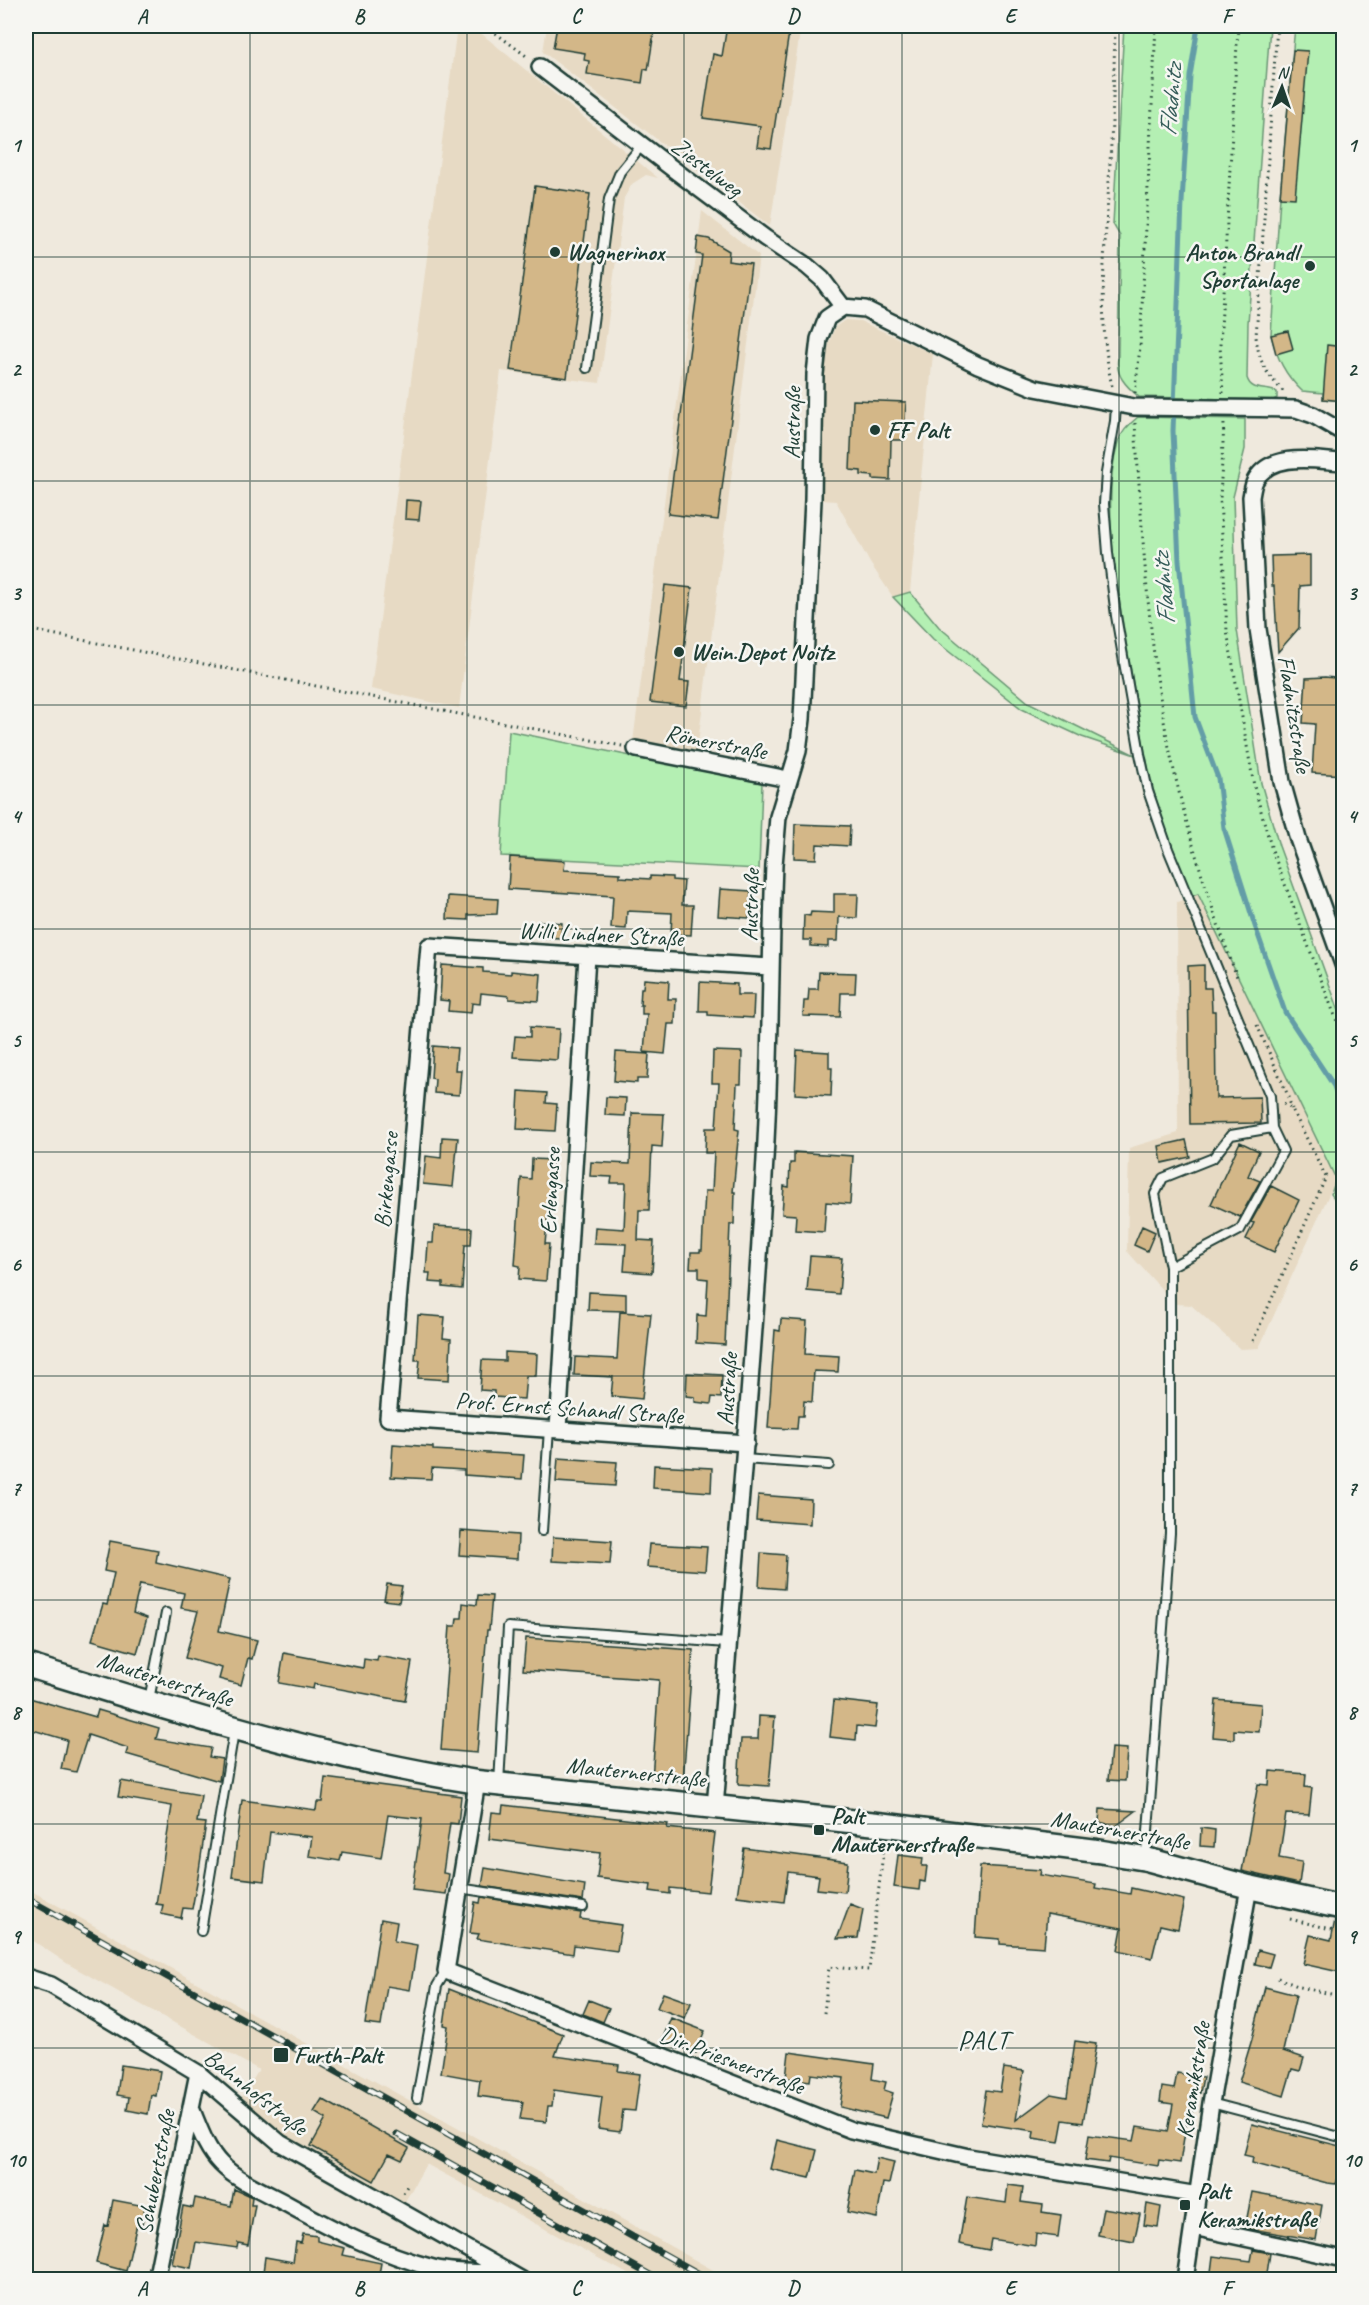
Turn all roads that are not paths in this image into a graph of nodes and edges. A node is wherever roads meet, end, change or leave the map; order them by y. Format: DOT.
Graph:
graph roads {
  1 [pos="540,67"];
  2 [pos="642,145"];
  3 [pos="843,307"];
  4 [pos="587,368"];
  5 [pos="1116,405"];
  6 [pos="1344,433"];
  7 [pos="1344,462"];
  8 [pos="636,749"];
  9 [pos="788,778"];
  10 [pos="429,946"];
  11 [pos="587,956"];
  12 [pos="770,967"];
  13 [pos="1344,967"];
  14 [pos="1272,1128"];
  15 [pos="1170,1267"];
  16 [pos="388,1418"];
  17 [pos="553,1429"];
  18 [pos="746,1443"];
  19 [pos="744,1460"];
  20 [pos="829,1465"];
  21 [pos="542,1531"];
  22 [pos="166,1613"];
  23 [pos="727,1643"];
  24 [pos="26,1665"];
  25 [pos="148,1702"];
  26 [pos="234,1728"];
  27 [pos="488,1783"];
  28 [pos="715,1808"];
  29 [pos="1146,1859"];
  30 [pos="1249,1887"];
  31 [pos="459,1888"];
  32 [pos="583,1907"];
  33 [pos="1344,1908"];
  34 [pos="201,1931"];
  35 [pos="446,1971"];
  36 [pos="26,1977"];
  37 [pos="198,2073"];
  38 [pos="417,2098"];
  39 [pos="1211,2103"];
  40 [pos="191,2108"];
  41 [pos="1344,2138"];
  42 [pos="1198,2195"];
  43 [pos="1193,2227"];
  44 [pos="1344,2259"];
  45 [pos="515,2276"];
  46 [pos="156,2280"];
  47 [pos="1185,2280"];
  1 -- 2 [label="street, Ziestelweg"];
  2 -- 3 [label="street, Ziestelweg"];
  2 -- 4 [label="lane"];
  3 -- 5 [label="street"];
  3 -- 9 [label="street, Austraße"];
  5 -- 6 [label="street"];
  5 -- 14 [label="lane"];
  7 -- 13 [label="street, Fladnitzstraße"];
  8 -- 9 [label="street, Römerstraße"];
  9 -- 12 [label="street, Austraße"];
  10 -- 11 [label="street, Willi Lindner Straße"];
  10 -- 16 [label="street, Birkengasse"];
  11 -- 12 [label="street, Willi Lindner Straße"];
  11 -- 17 [label="street, Erlengasse"];
  12 -- 18 [label="street, Austraße"];
  14 -- 15 [label="lane"];
  14 -- 15 [label="lane"];
  15 -- 29 [label="lane"];
  16 -- 17 [label="street, Prof. Ernst Schandl Straße"];
  17 -- 18 [label="street, Prof. Ernst Schandl Straße"];
  17 -- 21 [label="lane"];
  18 -- 19 [label="street, Austraße"];
  19 -- 20 [label="lane"];
  19 -- 23 [label="street, Austraße"];
  22 -- 25 [label="lane"];
  23 -- 27 [label="lane"];
  23 -- 28 [label="street, Austraße"];
  24 -- 25 [label="street, Mauternerstraße"];
  25 -- 26 [label="street, Mauternerstraße"];
  26 -- 27 [label="street, Mauternerstraße"];
  26 -- 34 [label="lane"];
  27 -- 28 [label="street, Mauternerstraße"];
  27 -- 31 [label="street"];
  28 -- 29 [label="street, Mauternerstraße"];
  29 -- 30 [label="street, Mauternerstraße"];
  30 -- 33 [label="street, Mauternerstraße"];
  30 -- 39 [label="street, Keramikstraße"];
  31 -- 32 [label="lane"];
  31 -- 35 [label="street"];
  35 -- 38 [label="lane"];
  35 -- 42 [label="street, Dir.Priesnerstraße"];
  36 -- 37 [label="street, Bahnhofstraße"];
  37 -- 40 [label="street, Schubertstraße"];
  37 -- 45 [label="street, Bahnhofstraße"];
  39 -- 41 [label="lane"];
  39 -- 42 [label="street, Keramikstraße"];
  40 -- 45 [label="street"];
  40 -- 46 [label="street, Schubertstraße"];
  42 -- 43 [label="street, Keramikstraße"];
  43 -- 44 [label="street"];
  43 -- 47 [label="street, Keramikstraße"];
}
